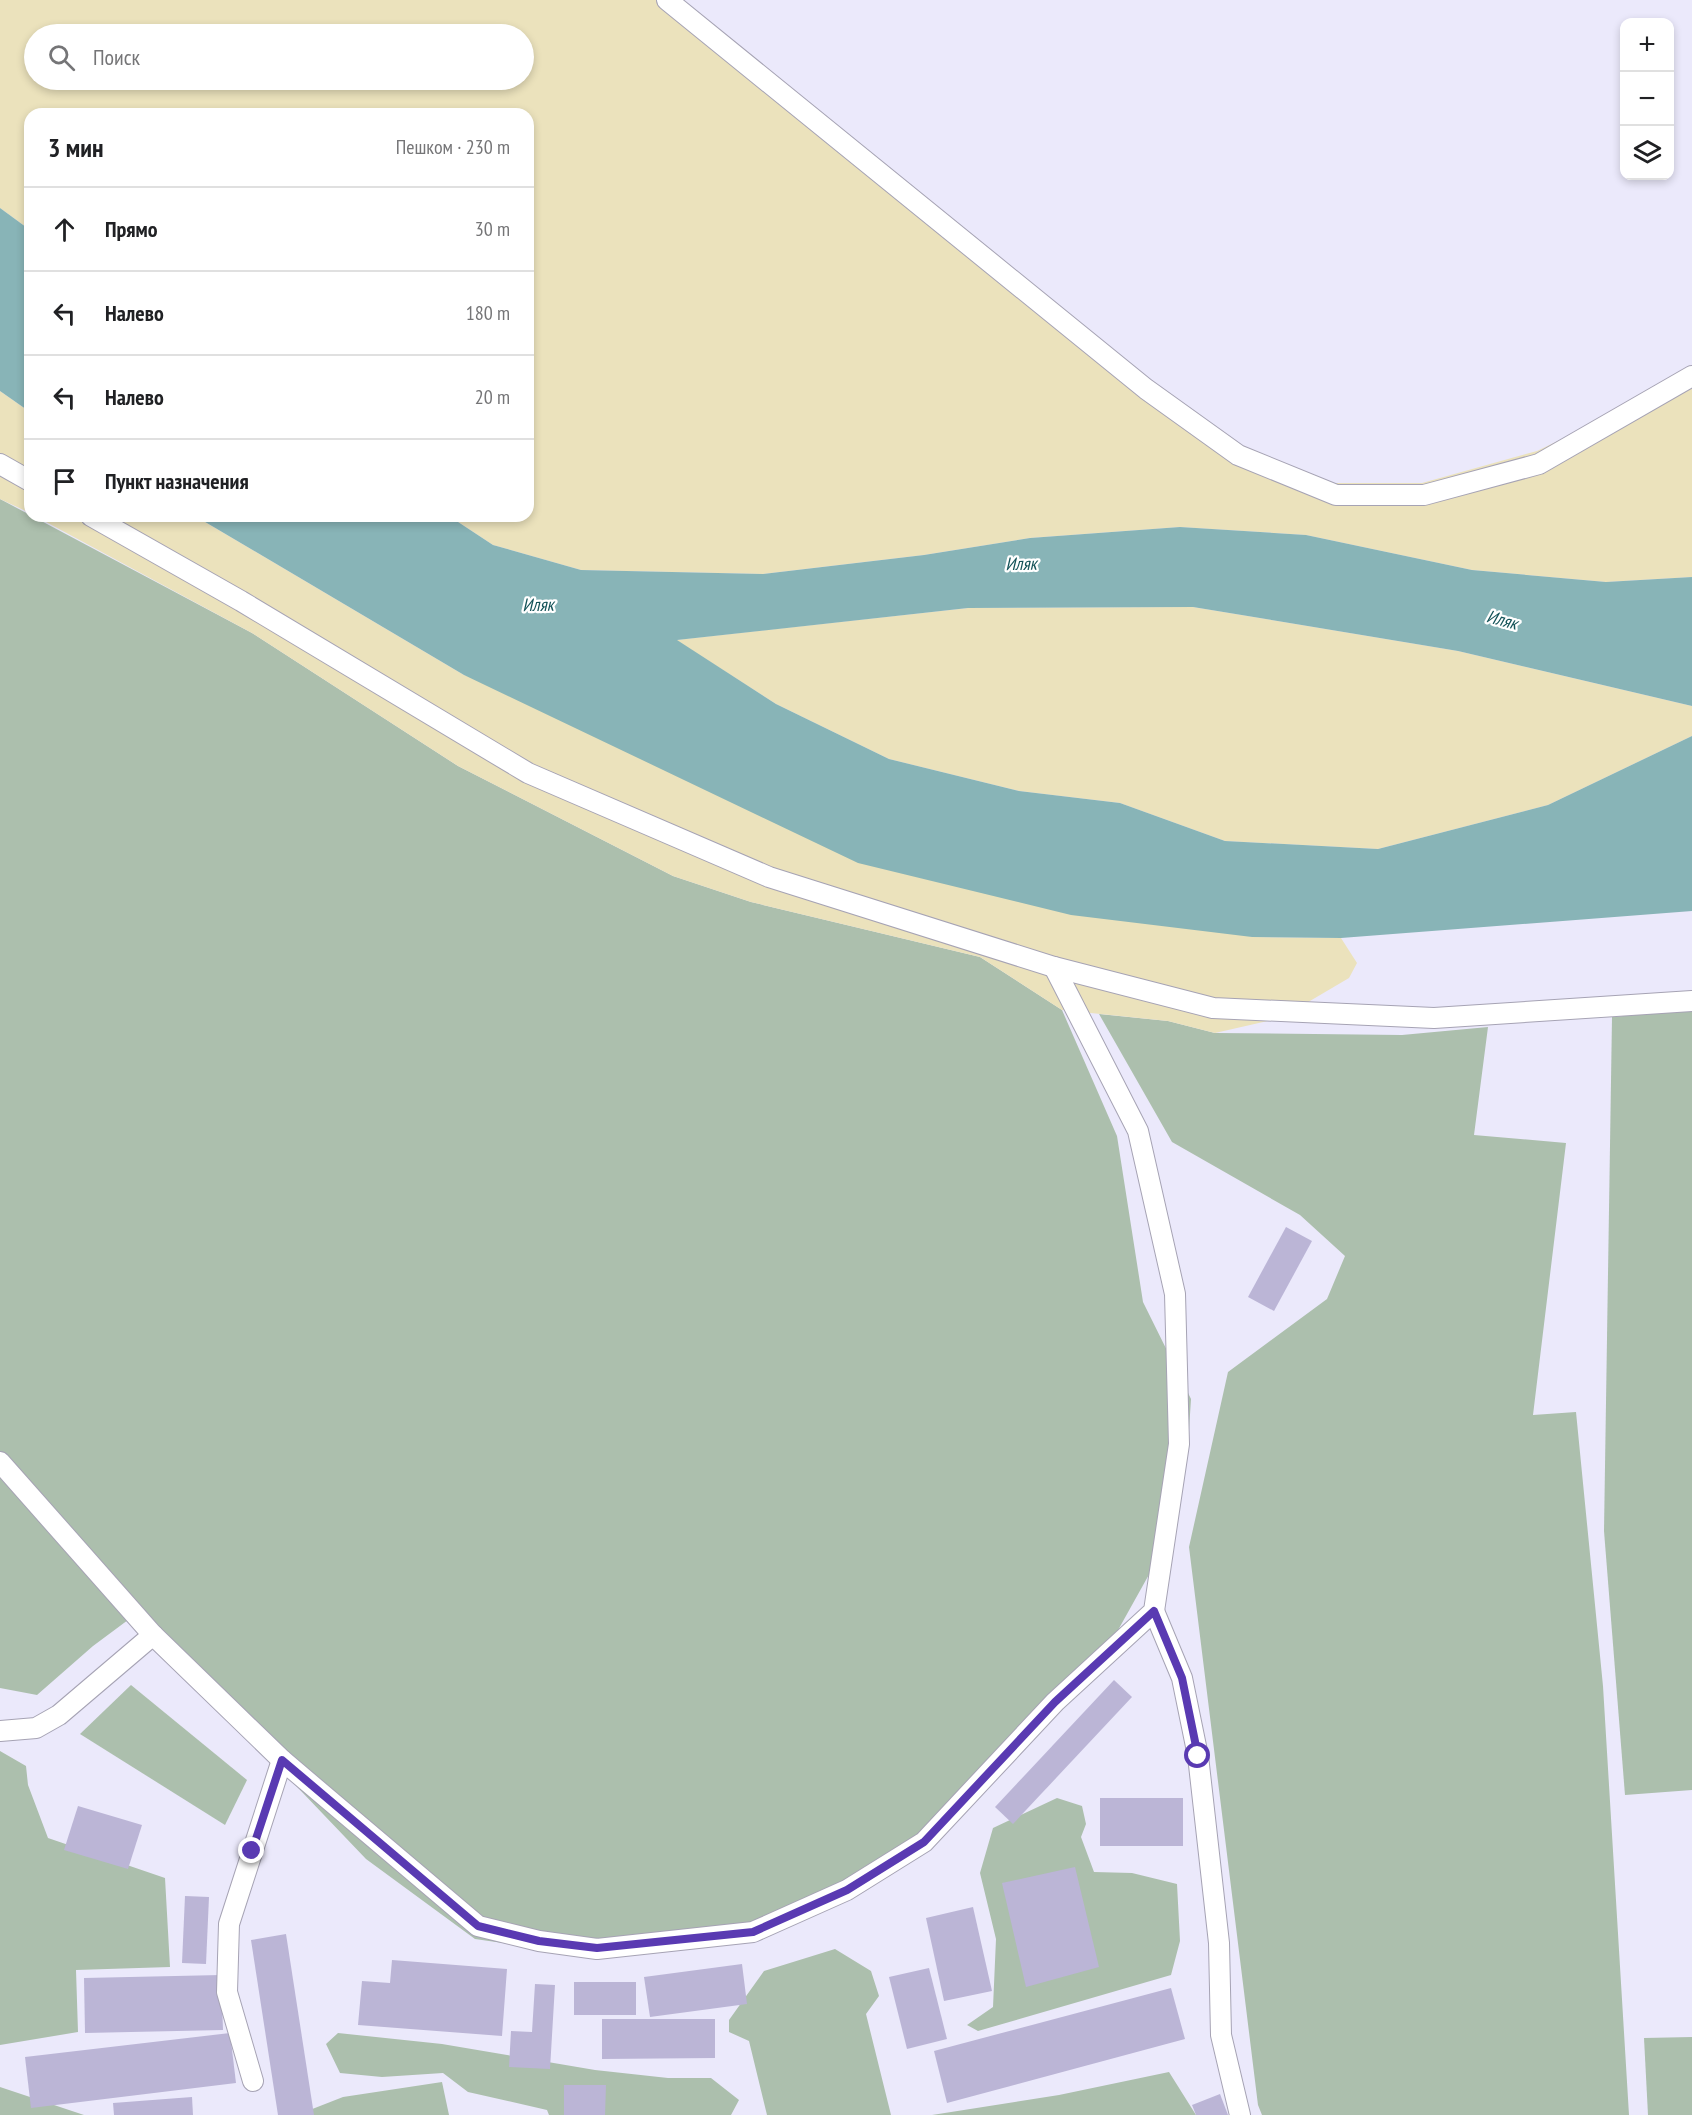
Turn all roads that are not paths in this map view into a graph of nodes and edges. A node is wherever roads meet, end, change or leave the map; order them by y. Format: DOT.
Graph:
graph roads {
  1 [pos="666,0"];
  2 [pos="1692,375"];
  3 [pos="0,464"];
  4 [pos="24,478"];
  5 [pos="102,522"];
  6 [pos="1054,967"];
  7 [pos="1692,1001"];
  8 [pos="0,1462"];
  9 [pos="1154,1611"];
  10 [pos="153,1635"];
  11 [pos="0,1731"];
  12 [pos="282,1760"];
  13 [pos="253,2081"];
  14 [pos="1240,2115"];
  1 -- 2 [label="lane"];
  3 -- 4 [label="lane"];
  5 -- 6 [label="lane"];
  6 -- 7 [label="lane"];
  6 -- 9 [label="lane"];
  8 -- 10 [label="lane"];
  9 -- 12 [label="lane"];
  9 -- 14 [label="lane"];
  10 -- 11 [label="lane"];
  10 -- 12 [label="lane"];
  12 -- 13 [label="lane"];
}
